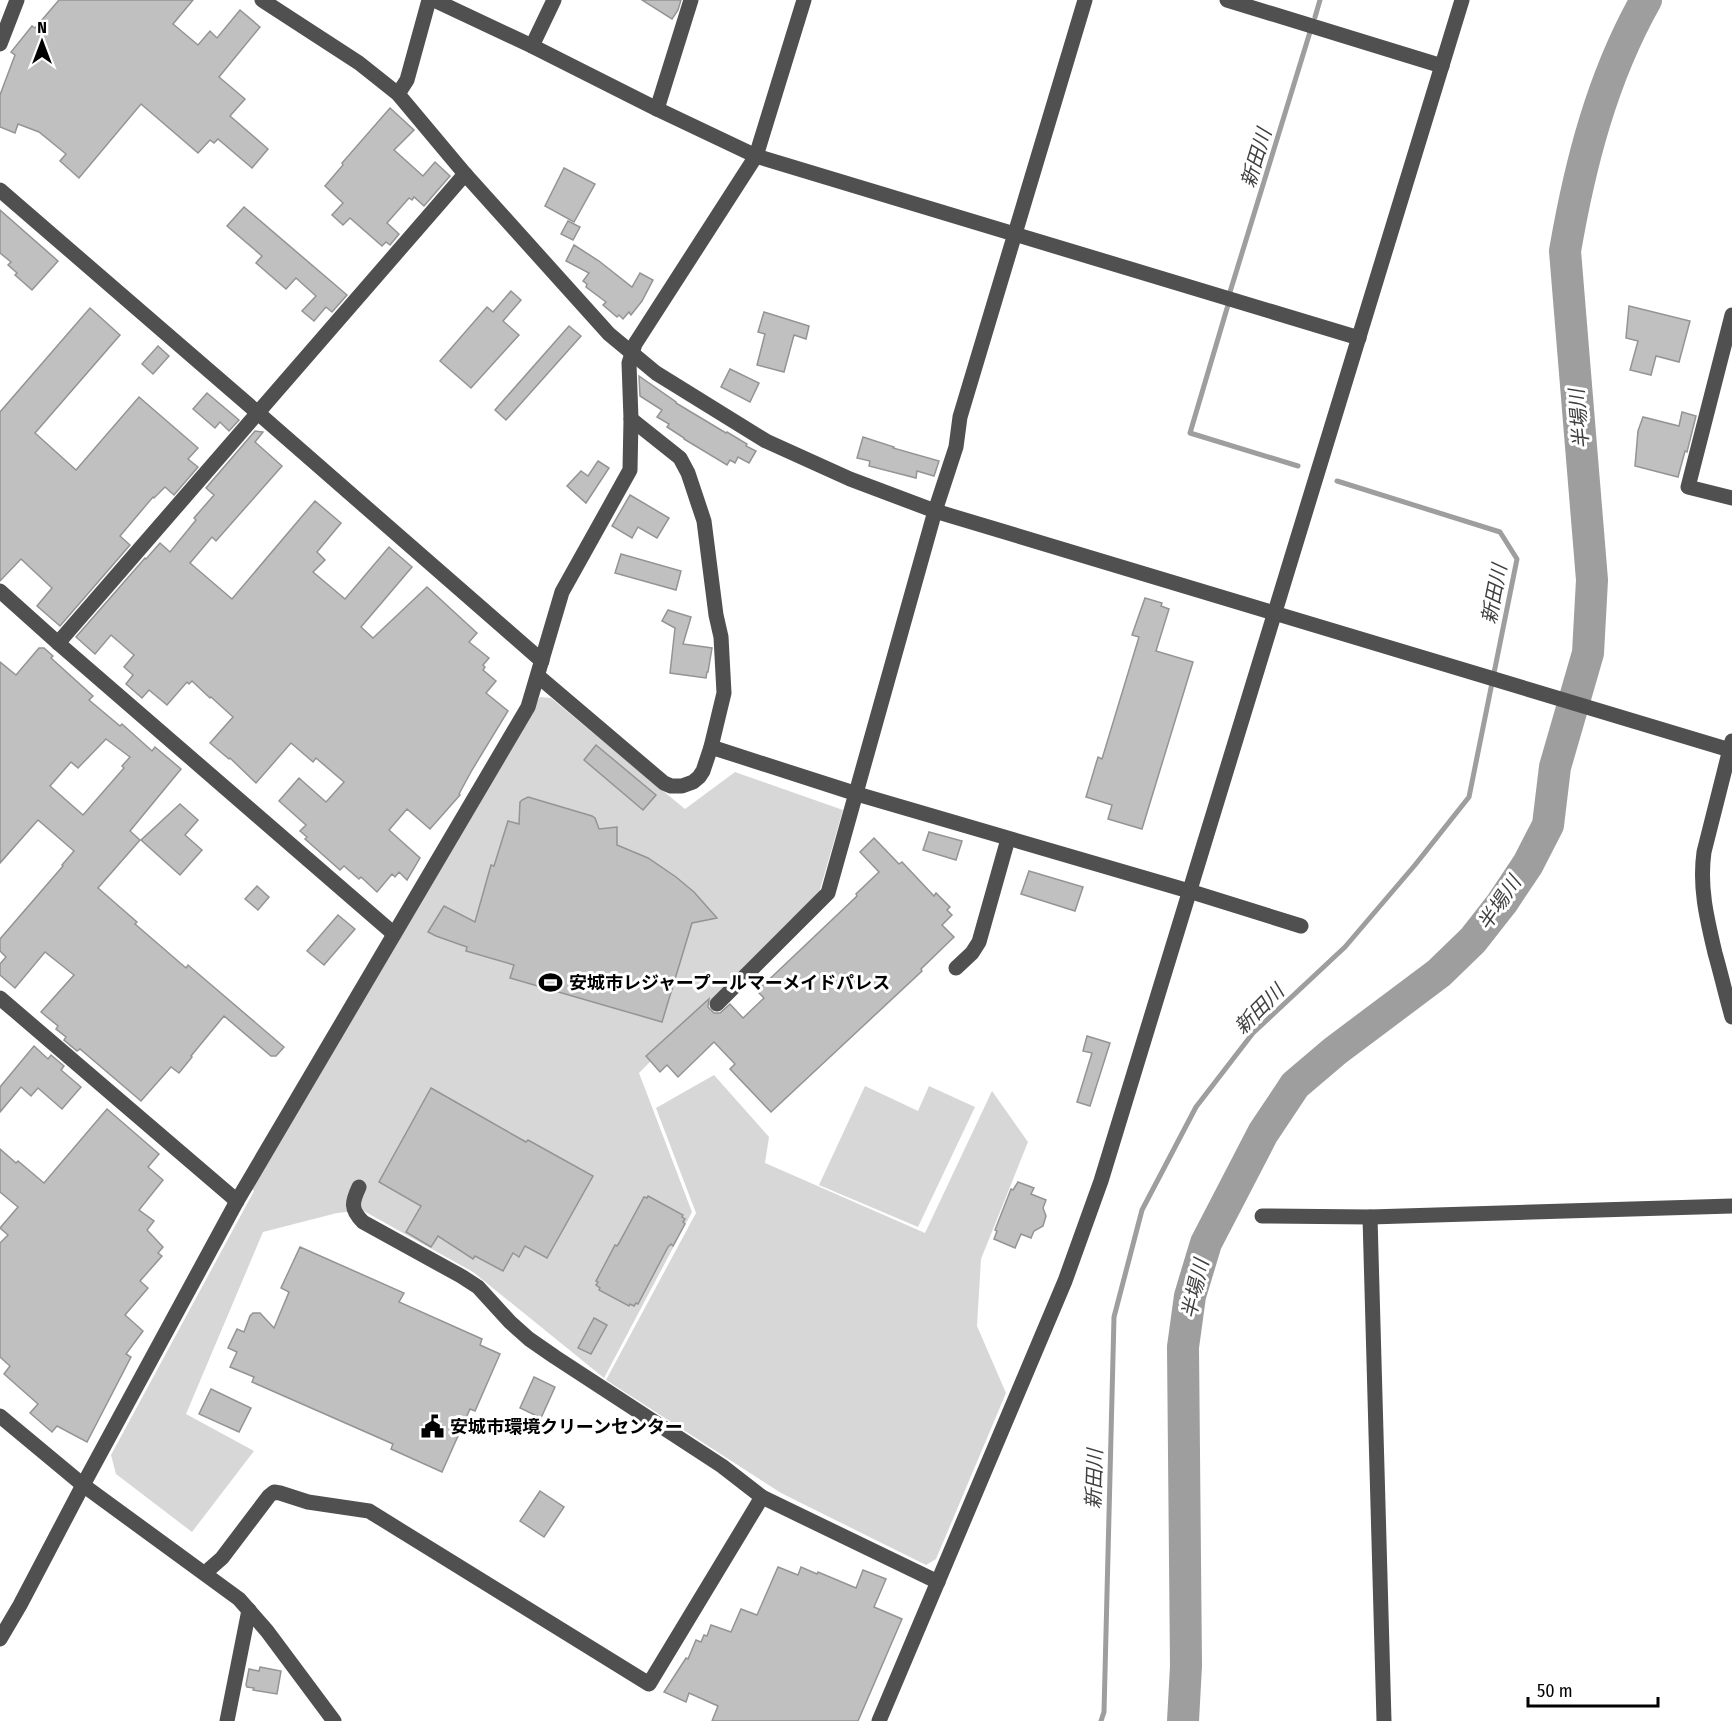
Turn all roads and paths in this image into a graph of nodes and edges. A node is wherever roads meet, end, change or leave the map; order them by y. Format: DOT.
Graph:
graph roads {
  1 [pos="17,0"];
  2 [pos="262,0"];
  3 [pos="429,0"];
  4 [pos="434,0"];
  5 [pos="554,0"];
  6 [pos="691,0"];
  7 [pos="804,0"];
  8 [pos="1085,0"];
  9 [pos="1227,0"];
  10 [pos="1462,0"];
  11 [pos="0,44"];
  12 [pos="532,46"];
  13 [pos="1442,66"];
  14 [pos="398,94"];
  15 [pos="657,109"];
  16 [pos="756,156"];
  17 [pos="465,174"];
  18 [pos="0,190"];
  19 [pos="1014,234"];
  20 [pos="1732,315"];
  21 [pos="1359,338"];
  22 [pos="631,354"];
  23 [pos="258,413"];
  24 [pos="631,419"];
  25 [pos="1732,498"];
  26 [pos="935,512"];
  27 [pos="0,591"];
  28 [pos="1275,614"];
  29 [pos="58,643"];
  30 [pos="542,661"];
  31 [pos="538,676"];
  32 [pos="1731,746"];
  33 [pos="711,747"];
  34 [pos="856,794"];
  35 [pos="1008,839"];
  36 [pos="1189,891"];
  37 [pos="1301,926"];
  38 [pos="394,934"];
  39 [pos="956,968"];
  40 [pos="0,998"];
  41 [pos="717,1004"];
  42 [pos="1732,1017"];
  43 [pos="359,1186"];
  44 [pos="237,1201"];
  45 [pos="1732,1206"];
  46 [pos="1262,1216"];
  47 [pos="1370,1217"];
  48 [pos="0,1416"];
  49 [pos="82,1485"];
  50 [pos="762,1497"];
  51 [pos="205,1573"];
  52 [pos="938,1582"];
  53 [pos="249,1610"];
  54 [pos="0,1639"];
  55 [pos="227,1721"];
  56 [pos="334,1721"];
  57 [pos="879,1721"];
  58 [pos="1384,1721"];
  1 -- 11 [label="street"];
  2 -- 14 [label="street"];
  3 -- 14 [label="street"];
  4 -- 12 [label="street"];
  5 -- 12 [label="street"];
  6 -- 15 [label="street"];
  7 -- 16 [label="street"];
  8 -- 19 [label="street"];
  9 -- 13 [label="street"];
  10 -- 13 [label="street"];
  12 -- 15 [label="street"];
  13 -- 21 [label="street"];
  14 -- 17 [label="street"];
  15 -- 16 [label="street"];
  16 -- 19 [label="street"];
  16 -- 22 [label="street"];
  17 -- 22 [label="street"];
  17 -- 23 [label="street"];
  18 -- 23 [label="street"];
  19 -- 21 [label="street"];
  19 -- 26 [label="street"];
  20 -- 25 [label="street"];
  21 -- 28 [label="street"];
  22 -- 24 [label="street"];
  22 -- 26 [label="street"];
  23 -- 29 [label="street"];
  23 -- 30 [label="street"];
  24 -- 30 [label="street"];
  24 -- 33 [label="street"];
  26 -- 28 [label="street"];
  26 -- 34 [label="street"];
  27 -- 29 [label="street"];
  28 -- 32 [label="street"];
  28 -- 36 [label="street"];
  29 -- 38 [label="street"];
  30 -- 31 [label="street"];
  31 -- 33 [label="street"];
  31 -- 38 [label="street"];
  32 -- 42 [label="street"];
  33 -- 34 [label="street"];
  34 -- 35 [label="street"];
  34 -- 41 [label="street"];
  35 -- 36 [label="street"];
  35 -- 39 [label="street"];
  36 -- 37 [label="street"];
  36 -- 52 [label="street"];
  38 -- 44 [label="street"];
  40 -- 44 [label="street"];
  43 -- 50 [label="street"];
  44 -- 49 [label="street"];
  45 -- 47 [label="street"];
  46 -- 47 [label="street"];
  47 -- 58 [label="street"];
  48 -- 49 [label="street"];
  49 -- 51 [label="street"];
  49 -- 54 [label="street"];
  50 -- 51 [label="street"];
  50 -- 52 [label="street"];
  51 -- 53 [label="street"];
  52 -- 57 [label="street"];
  53 -- 55 [label="street"];
  53 -- 56 [label="street"];
}
